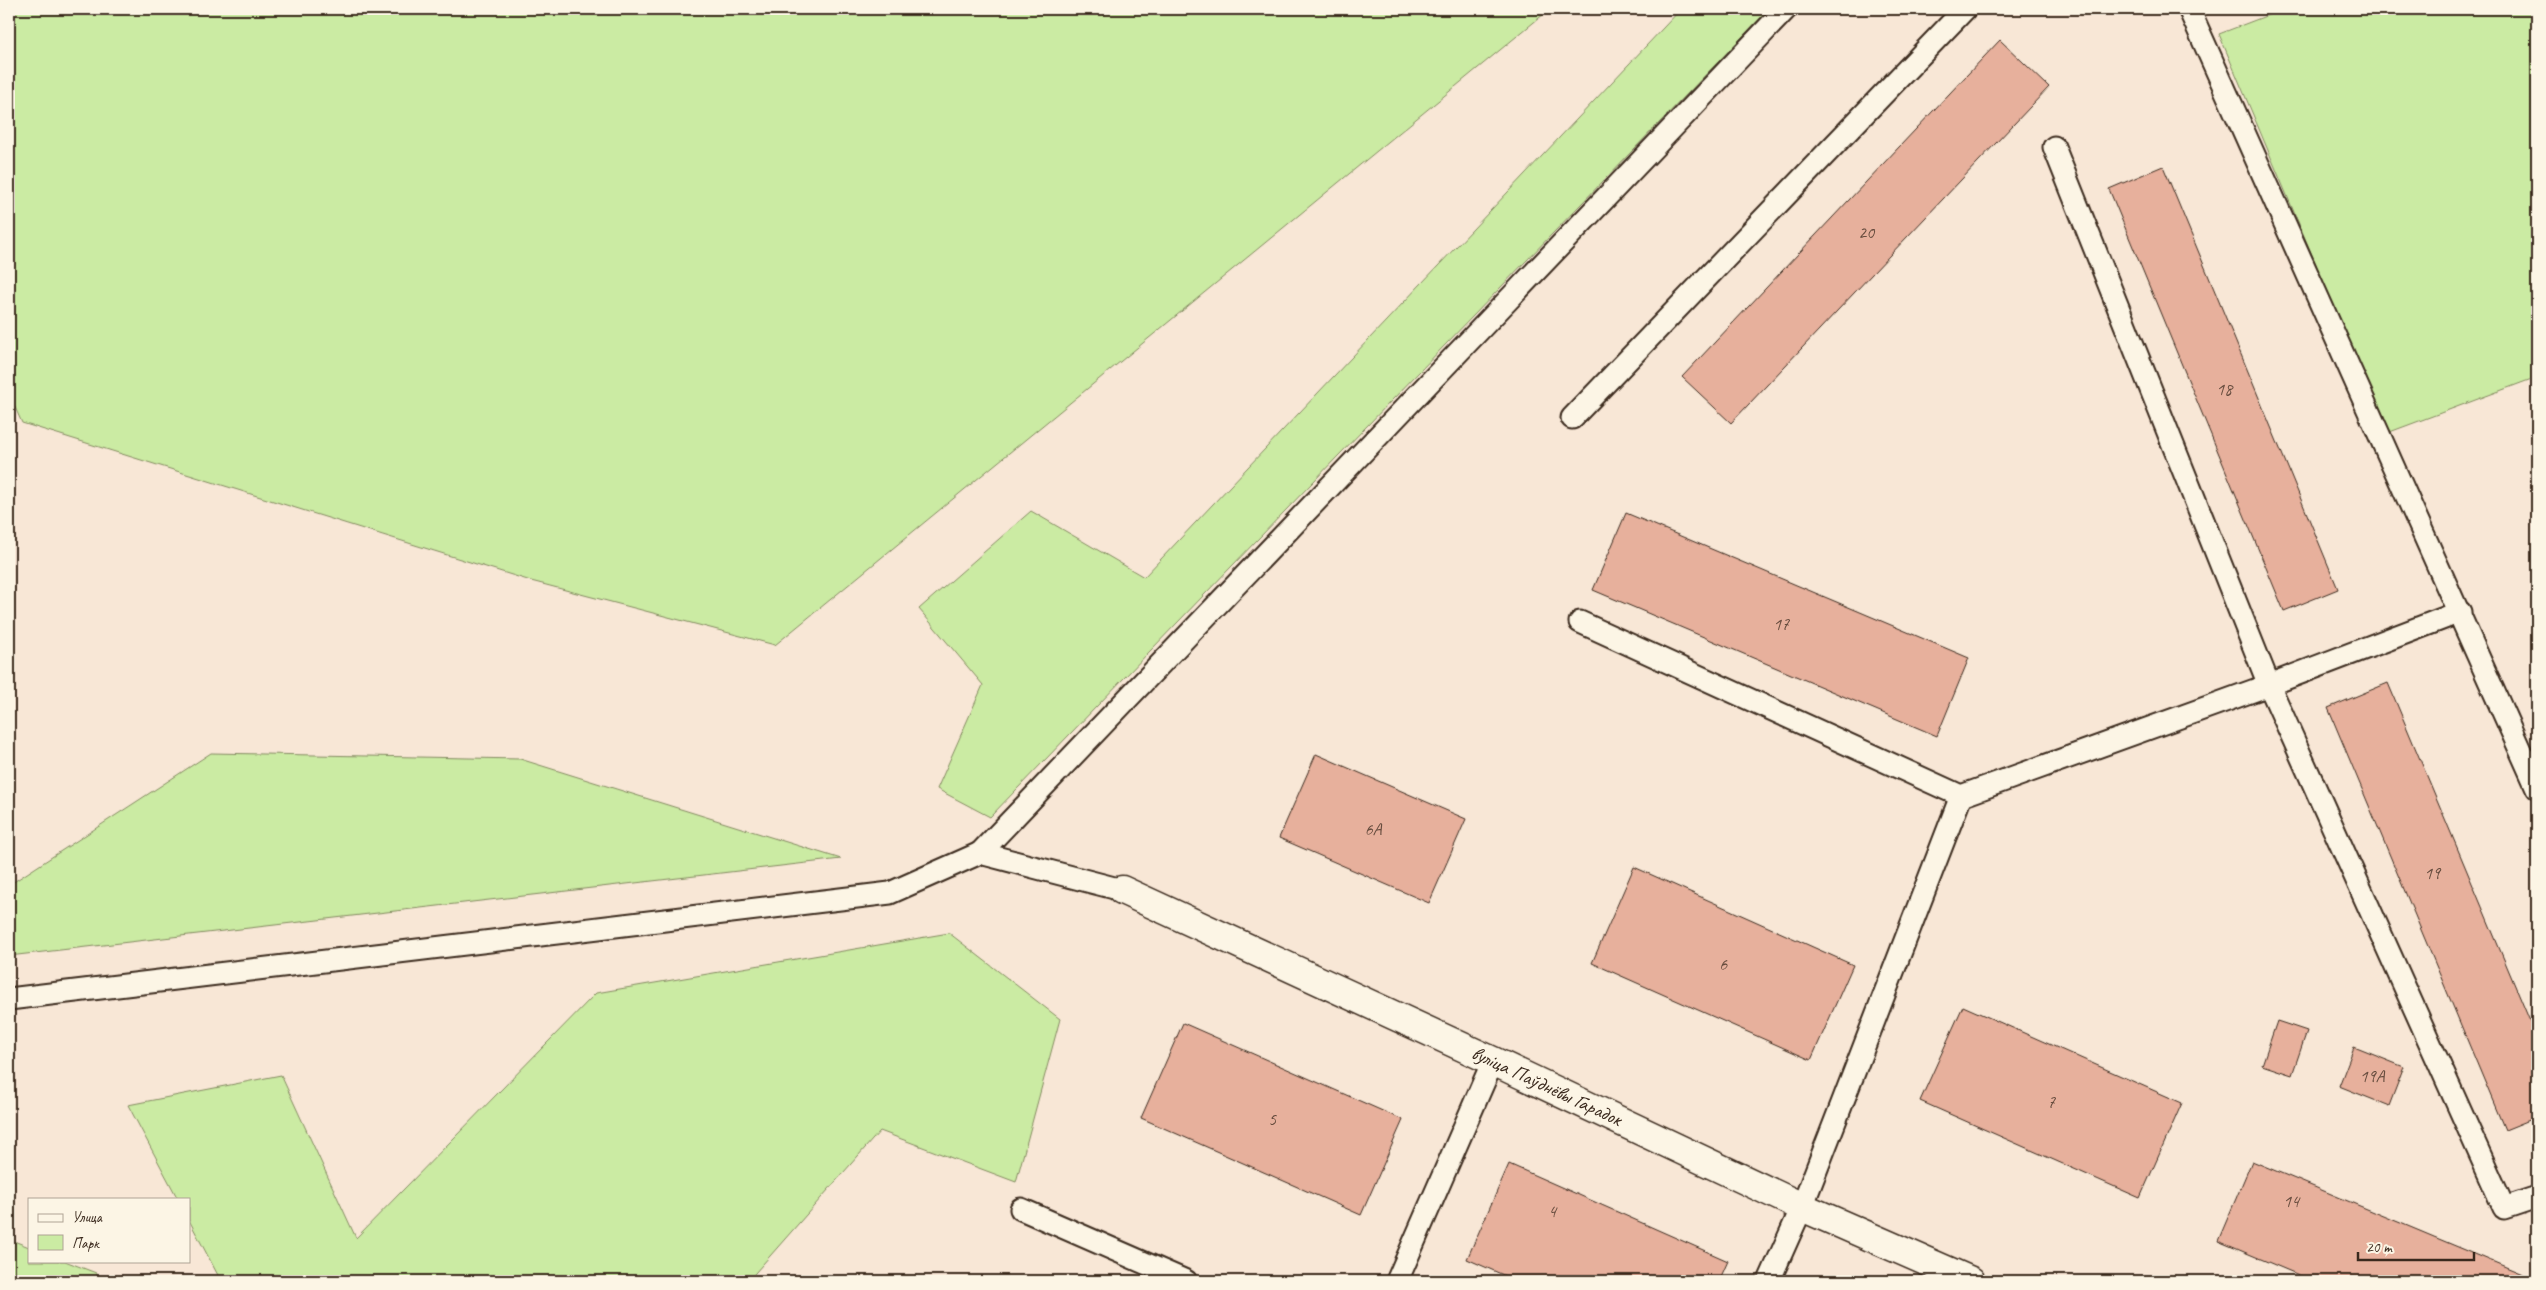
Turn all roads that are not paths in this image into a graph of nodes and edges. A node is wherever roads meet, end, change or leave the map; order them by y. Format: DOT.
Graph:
graph roads {
  1 [pos="1786,9"];
  2 [pos="1965,9"];
  3 [pos="2189,9"];
  4 [pos="2054,146"];
  5 [pos="1572,418"];
  6 [pos="2460,612"];
  7 [pos="1580,622"];
  8 [pos="2269,684"];
  9 [pos="2537,788"];
  10 [pos="1961,796"];
  11 [pos="980,853"];
  12 [pos="1122,890"];
  13 [pos="9,1000"];
  14 [pos="1493,1060"];
  15 [pos="2537,1197"];
  16 [pos="1802,1207"];
  17 [pos="1021,1209"];
  18 [pos="1186,1281"];
  19 [pos="1396,1281"];
  20 [pos="1769,1281"];
  21 [pos="1971,1281"];
  1 -- 11 [label="lane"];
  2 -- 5 [label="lane"];
  3 -- 6 [label="lane"];
  4 -- 8 [label="lane"];
  6 -- 8 [label="lane"];
  6 -- 9 [label="lane"];
  7 -- 10 [label="lane"];
  8 -- 10 [label="lane"];
  8 -- 15 [label="lane"];
  10 -- 16 [label="lane"];
  11 -- 12 [label="lane"];
  11 -- 13 [label="lane"];
  12 -- 14 [label="street, вуліца Паўднёвы Гарадок"];
  14 -- 16 [label="street, вуліца Паўднёвы Гарадок"];
  14 -- 19 [label="lane"];
  16 -- 20 [label="lane"];
  16 -- 21 [label="street, вуліца Паўднёвы Гарадок"];
  17 -- 18 [label="lane"];
}
